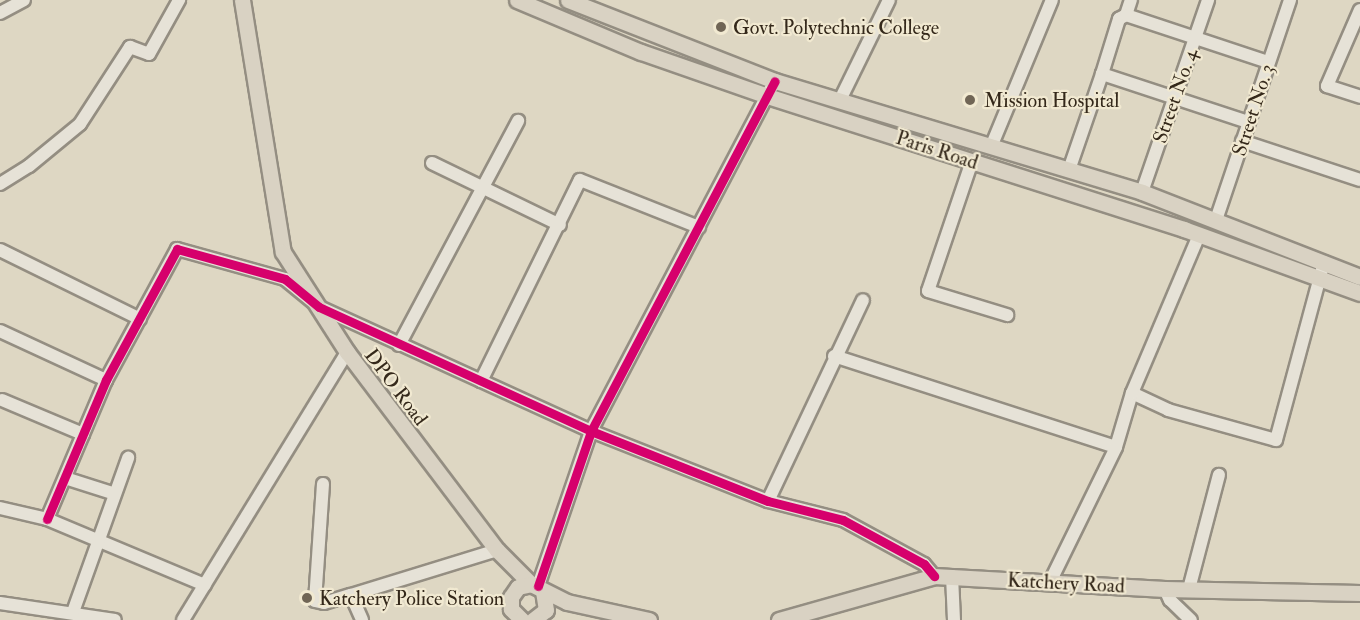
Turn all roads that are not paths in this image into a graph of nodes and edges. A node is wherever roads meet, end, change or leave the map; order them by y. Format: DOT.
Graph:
graph roads {
  1 [pos="24,0"];
  2 [pos="179,0"];
  3 [pos="242,0"];
  4 [pos="517,0"];
  5 [pos="568,0"];
  6 [pos="889,0"];
  7 [pos="1052,0"];
  8 [pos="1131,0"];
  9 [pos="1208,0"];
  10 [pos="1287,1"];
  11 [pos="1360,10"];
  12 [pos="0,13"];
  13 [pos="1126,15"];
  14 [pos="650,33"];
  15 [pos="1194,39"];
  16 [pos="640,52"];
  17 [pos="1268,63"];
  18 [pos="1102,74"];
  19 [pos="776,81"];
  20 [pos="767,96"];
  21 [pos="1360,96"];
  22 [pos="1176,98"];
  23 [pos="840,100"];
  24 [pos="518,121"];
  25 [pos="1248,122"];
  26 [pos="1242,141"];
  27 [pos="991,147"];
  28 [pos="972,161"];
  29 [pos="432,163"];
  30 [pos="1070,170"];
  31 [pos="2,179"];
  32 [pos="1360,180"];
  33 [pos="483,187"];
  34 [pos="1142,192"];
  35 [pos="1216,220"];
  36 [pos="560,225"];
  37 [pos="699,227"];
  38 [pos="1199,235"];
  39 [pos="0,250"];
  40 [pos="1324,262"];
  41 [pos="1360,277"];
  42 [pos="1318,278"];
  43 [pos="1360,293"];
  44 [pos="863,300"];
  45 [pos="319,307"];
  46 [pos="1007,315"];
  47 [pos="140,319"];
  48 [pos="0,331"];
  49 [pos="399,345"];
  50 [pos="347,352"];
  51 [pos="834,356"];
  52 [pos="106,380"];
  53 [pos="482,381"];
  54 [pos="1132,393"];
  55 [pos="2,400"];
  56 [pos="591,431"];
  57 [pos="83,434"];
  58 [pos="1116,447"];
  59 [pos="128,458"];
  60 [pos="1219,475"];
  61 [pos="64,478"];
  62 [pos="323,484"];
  63 [pos="115,494"];
  64 [pos="768,501"];
  65 [pos="0,508"];
  66 [pos="47,519"];
  67 [pos="98,539"];
  68 [pos="497,550"];
  69 [pos="514,569"];
  70 [pos="934,576"];
  71 [pos="952,576"];
  72 [pos="1050,582"];
  73 [pos="205,585"];
  74 [pos="1165,589"];
  75 [pos="1188,589"];
  76 [pos="515,590"];
  77 [pos="540,591"];
  78 [pos="1360,593"];
  79 [pos="351,595"];
  80 [pos="0,603"];
  81 [pos="73,612"];
  82 [pos="515,618"];
  83 [pos="115,620"];
  84 [pos="183,620"];
  85 [pos="362,620"];
  86 [pos="536,620"];
  87 [pos="649,620"];
  88 [pos="779,620"];
  89 [pos="954,620"];
  90 [pos="1191,620"];
  1 -- 12 [label="street"];
  2 -- 31 [label="street"];
  3 -- 45 [label="main road, DPO Road"];
  4 -- 16 [label="main road, Paris Road"];
  5 -- 14 [label="main road, Paris Road"];
  6 -- 23 [label="street"];
  7 -- 27 [label="street"];
  8 -- 13 [label="street"];
  9 -- 15 [label="street, Street No. 4"];
  10 -- 17 [label="street, Street No. 3"];
  11 -- 21 [label="street"];
  13 -- 15 [label="street"];
  13 -- 18 [label="street"];
  14 -- 16 [label="main road"];
  14 -- 19 [label="main road, Paris Road"];
  15 -- 17 [label="street"];
  15 -- 22 [label="street, Street No. 4"];
  16 -- 20 [label="main road, Paris Road"];
  17 -- 25 [label="street, Street No. 3"];
  18 -- 22 [label="street"];
  18 -- 30 [label="street"];
  19 -- 20 [label="street"];
  19 -- 23 [label="main road, Paris Road"];
  20 -- 28 [label="main road, Paris Road"];
  20 -- 37 [label="street"];
  22 -- 25 [label="street"];
  22 -- 34 [label="street, Street No. 4"];
  23 -- 27 [label="main road, Paris Road"];
  24 -- 33 [label="street"];
  25 -- 26 [label="street, Street No. 3"];
  26 -- 32 [label="street"];
  26 -- 35 [label="street, Street No. 3"];
  27 -- 30 [label="main road, Paris Road"];
  28 -- 38 [label="main road, Paris Road"];
  28 -- 46 [label="street"];
  29 -- 33 [label="street"];
  30 -- 34 [label="main road, Paris Road"];
  33 -- 36 [label="street"];
  33 -- 49 [label="street"];
  34 -- 35 [label="main road, Paris Road"];
  35 -- 40 [label="main road, Paris Road"];
  36 -- 37 [label="street"];
  36 -- 53 [label="street"];
  37 -- 56 [label="street"];
  38 -- 42 [label="main road, Paris Road"];
  38 -- 54 [label="street"];
  39 -- 47 [label="street"];
  40 -- 41 [label="main road, Paris Road"];
  40 -- 42 [label="street"];
  42 -- 43 [label="main road, Paris Road"];
  42 -- 54 [label="street"];
  44 -- 51 [label="street"];
  45 -- 47 [label="street"];
  45 -- 49 [label="street"];
  45 -- 50 [label="main road, DPO Road"];
  47 -- 52 [label="street"];
  48 -- 52 [label="street"];
  49 -- 53 [label="street"];
  50 -- 68 [label="main road, DPO Road"];
  50 -- 73 [label="street"];
  51 -- 58 [label="street"];
  51 -- 64 [label="street"];
  52 -- 57 [label="street"];
  53 -- 56 [label="street"];
  54 -- 58 [label="street"];
  55 -- 57 [label="street"];
  56 -- 64 [label="street"];
  56 -- 77 [label="street"];
  57 -- 61 [label="street"];
  58 -- 72 [label="street"];
  59 -- 63 [label="street"];
  60 -- 75 [label="street"];
  61 -- 63 [label="street"];
  61 -- 66 [label="street"];
  62 -- 79 [label="street"];
  63 -- 67 [label="street"];
  64 -- 70 [label="street"];
  65 -- 66 [label="street"];
  66 -- 67 [label="street"];
  67 -- 73 [label="street"];
  67 -- 81 [label="street"];
  68 -- 69 [label="main road, DPO Road"];
  68 -- 79 [label="street"];
  69 -- 76 [label="main road"];
  69 -- 77 [label="main road, DPO Road"];
  70 -- 71 [label="main road, Katchery Road"];
  70 -- 88 [label="main road, Katchery Road"];
  71 -- 72 [label="main road, Katchery Road"];
  71 -- 89 [label="street"];
  72 -- 74 [label="main road, Katchery Road"];
  73 -- 84 [label="street"];
  74 -- 75 [label="main road, Katchery Road"];
  74 -- 90 [label="street"];
  75 -- 78 [label="main road, Katchery Road"];
  76 -- 77 [label="main road"];
  76 -- 82 [label="main road"];
  77 -- 86 [label="main road"];
  77 -- 87 [label="main road, DPO Road"];
  79 -- 85 [label="street"];
  80 -- 81 [label="street"];
  81 -- 83 [label="street"];
}
